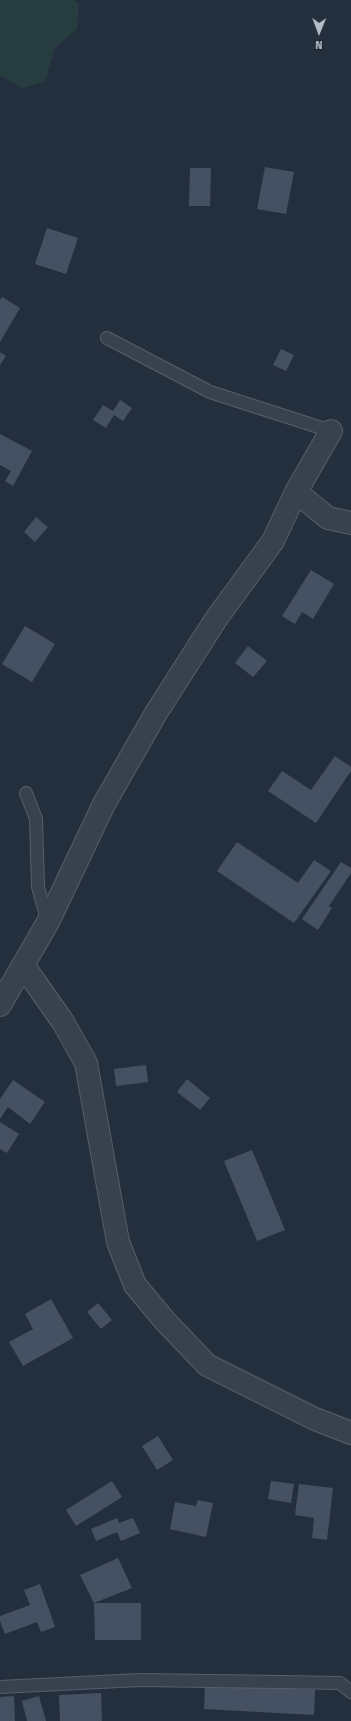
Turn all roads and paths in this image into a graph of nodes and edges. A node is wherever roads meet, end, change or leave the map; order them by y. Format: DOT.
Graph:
graph roads {
  1 [pos="107,338"];
  2 [pos="331,430"];
  3 [pos="296,492"];
  4 [pos="351,523"];
  5 [pos="26,793"];
  6 [pos="48,922"];
  7 [pos="23,965"];
  8 [pos="0,1005"];
  9 [pos="351,1433"];
  10 [pos="0,1687"];
  11 [pos="351,1692"];
  1 -- 2 [label="lane"];
  2 -- 3 [label="street"];
  3 -- 4 [label="street"];
  3 -- 6 [label="street"];
  5 -- 6 [label="lane"];
  6 -- 7 [label="street"];
  7 -- 8 [label="street"];
  7 -- 9 [label="street"];
  10 -- 11 [label="lane"];
}
